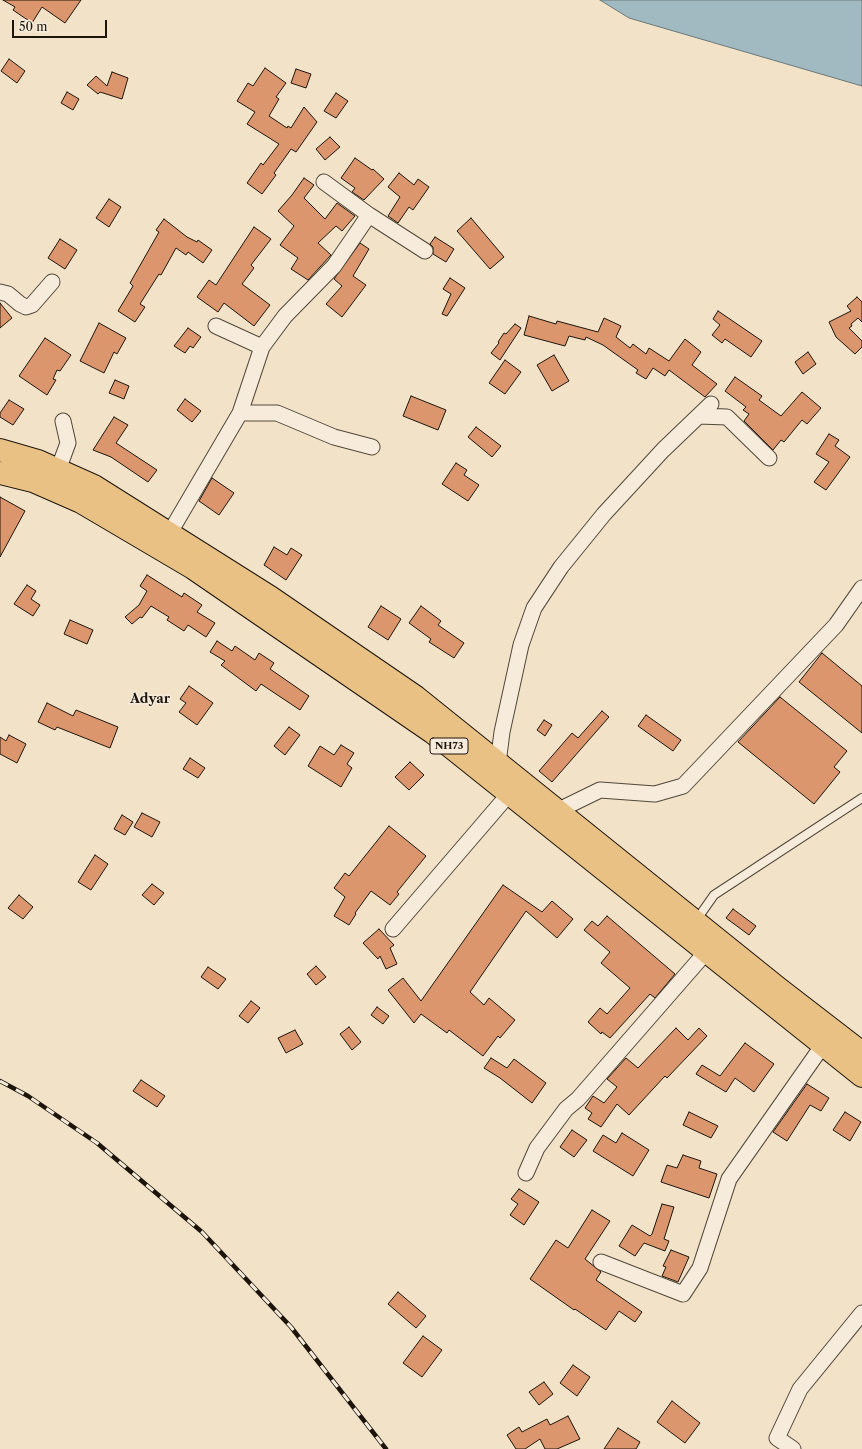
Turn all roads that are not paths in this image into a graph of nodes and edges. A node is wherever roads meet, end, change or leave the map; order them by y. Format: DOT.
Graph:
graph roads {
  1 [pos="324,182"];
  2 [pos="369,216"];
  3 [pos="425,250"];
  4 [pos="52,282"];
  5 [pos="0,292"];
  6 [pos="216,326"];
  7 [pos="262,347"];
  8 [pos="711,404"];
  9 [pos="240,413"];
  10 [pos="699,416"];
  11 [pos="63,421"];
  12 [pos="372,447"];
  13 [pos="0,450"];
  14 [pos="769,458"];
  15 [pos="58,470"];
  16 [pos="0,473"];
  17 [pos="169,534"];
  18 [pos="862,588"];
  19 [pos="498,763"];
  20 [pos="509,794"];
  21 [pos="862,798"];
  22 [pos="557,811"];
  23 [pos="691,928"];
  24 [pos="393,929"];
  25 [pos="707,951"];
  26 [pos="823,1045"];
  27 [pos="862,1053"];
  28 [pos="862,1076"];
  29 [pos="526,1173"];
  30 [pos="601,1262"];
  31 [pos="862,1313"];
  32 [pos="793,1449"];
  1 -- 2 [label="street"];
  2 -- 3 [label="street"];
  2 -- 7 [label="street"];
  4 -- 5 [label="street"];
  6 -- 7 [label="street"];
  7 -- 9 [label="street"];
  8 -- 10 [label="street"];
  9 -- 12 [label="street"];
  9 -- 17 [label="street"];
  10 -- 14 [label="street"];
  10 -- 19 [label="street"];
  11 -- 15 [label="street"];
  13 -- 15 [label="highway, NH73"];
  15 -- 17 [label="highway, NH73"];
  16 -- 20 [label="highway, NH73"];
  17 -- 19 [label="highway, NH73"];
  18 -- 22 [label="street"];
  19 -- 22 [label="highway, NH73"];
  20 -- 23 [label="highway, NH73"];
  20 -- 24 [label="street"];
  21 -- 23 [label="lane"];
  22 -- 23 [label="highway, NH73"];
  23 -- 25 [label="highway, NH73"];
  23 -- 27 [label="highway, NH73"];
  25 -- 26 [label="highway, NH73"];
  25 -- 29 [label="street"];
  26 -- 28 [label="highway, NH73"];
  26 -- 30 [label="street"];
  31 -- 32 [label="street"];
}
